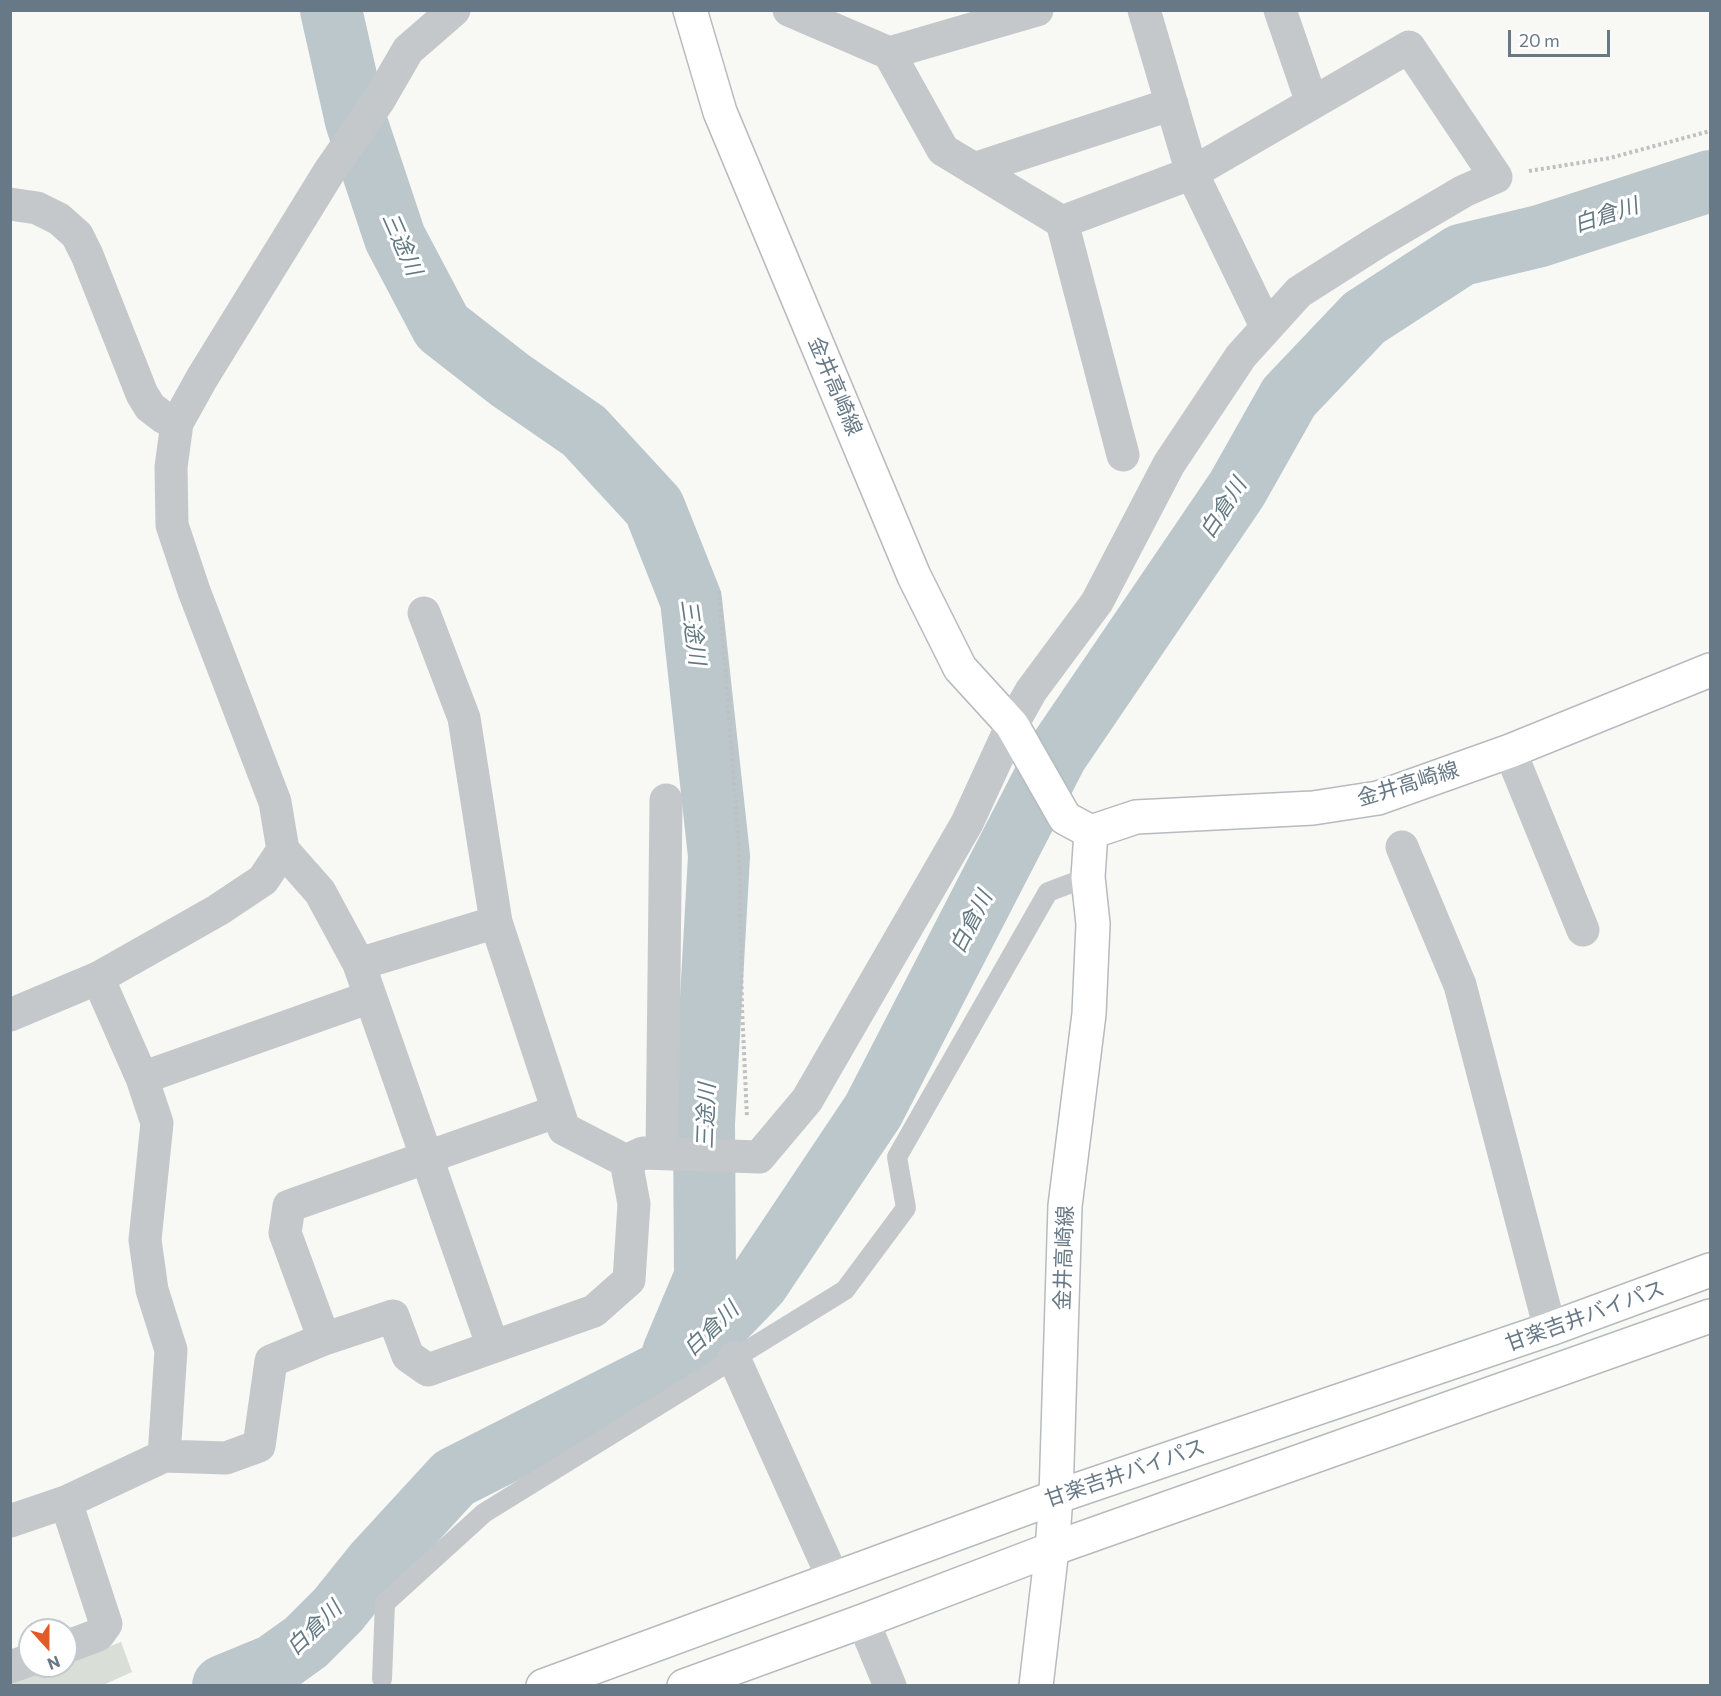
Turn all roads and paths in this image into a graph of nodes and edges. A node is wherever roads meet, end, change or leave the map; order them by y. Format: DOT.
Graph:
graph roads {
  1 [pos="454,10"];
  2 [pos="690,10"];
  3 [pos="789,10"];
  4 [pos="1037,10"];
  5 [pos="1280,10"];
  6 [pos="1152,13"];
  7 [pos="889,53"];
  8 [pos="1312,103"];
  9 [pos="1172,104"];
  10 [pos="1710,131"];
  11 [pos="974,169"];
  12 [pos="1192,173"];
  13 [pos="1496,177"];
  14 [pos="10,204"];
  15 [pos="1062,222"];
  16 [pos="1266,327"];
  17 [pos="177,423"];
  18 [pos="1123,455"];
  19 [pos="719,591"];
  20 [pos="424,613"];
  21 [pos="1710,670"];
  22 [pos="1016,732"];
  23 [pos="1510,751"];
  24 [pos="666,800"];
  25 [pos="1078,825"];
  26 [pos="1402,847"];
  27 [pos="283,850"];
  28 [pos="1088,877"];
  29 [pos="496,922"];
  30 [pos="1583,930"];
  31 [pos="358,964"];
  32 [pos="98,978"];
  33 [pos="370,997"];
  34 [pos="10,1015"];
  35 [pos="142,1078"];
  36 [pos="558,1111"];
  37 [pos="676,1154"];
  38 [pos="426,1157"];
  39 [pos="744,1157"];
  40 [pos="626,1161"];
  41 [pos="1710,1270"];
  42 [pos="1710,1316"];
  43 [pos="1550,1329"];
  44 [pos="324,1339"];
  45 [pos="493,1347"];
  46 [pos="734,1358"];
  47 [pos="164,1456"];
  48 [pos="1056,1497"];
  49 [pos="66,1502"];
  50 [pos="10,1521"];
  51 [pos="1052,1549"];
  52 [pos="833,1578"];
  53 [pos="863,1621"];
  54 [pos="78,1642"];
  55 [pos="382,1679"];
  56 [pos="543,1686"];
  57 [pos="684,1686"];
  58 [pos="890,1686"];
  59 [pos="1036,1686"];
  1 -- 17 [label="street"];
  2 -- 22 [label="main road, 金井高崎線"];
  3 -- 7 [label="street"];
  4 -- 7 [label="street"];
  5 -- 8 [label="street"];
  6 -- 9 [label="street"];
  7 -- 11 [label="street"];
  8 -- 12 [label="street"];
  8 -- 13 [label="street"];
  9 -- 11 [label="street"];
  9 -- 12 [label="street"];
  10 -- 13 [label="path"];
  11 -- 15 [label="street"];
  12 -- 15 [label="street"];
  12 -- 16 [label="street"];
  13 -- 16 [label="street"];
  14 -- 17 [label="street"];
  15 -- 18 [label="street"];
  16 -- 22 [label="street"];
  17 -- 27 [label="street"];
  19 -- 39 [label="path"];
  20 -- 29 [label="street"];
  21 -- 23 [label="main road, 金井高崎線"];
  22 -- 25 [label="main road, 金井高崎線"];
  22 -- 39 [label="street"];
  23 -- 25 [label="main road, 金井高崎線"];
  23 -- 30 [label="street"];
  24 -- 37 [label="street"];
  25 -- 28 [label="main road, 金井高崎線"];
  26 -- 43 [label="street"];
  27 -- 31 [label="street"];
  27 -- 32 [label="street"];
  28 -- 46 [label="lane"];
  28 -- 48 [label="main road, 金井高崎線"];
  29 -- 31 [label="street"];
  29 -- 36 [label="street"];
  31 -- 33 [label="street"];
  32 -- 34 [label="street"];
  32 -- 35 [label="street"];
  33 -- 35 [label="street"];
  33 -- 38 [label="street"];
  35 -- 47 [label="street"];
  36 -- 38 [label="street"];
  36 -- 40 [label="street"];
  37 -- 39 [label="street"];
  37 -- 40 [label="street"];
  38 -- 44 [label="street"];
  38 -- 45 [label="street"];
  40 -- 45 [label="street"];
  41 -- 43 [label="main road, 甘楽吉井バイパス"];
  42 -- 51 [label="main road, 甘楽吉井バイパス"];
  43 -- 48 [label="main road, 甘楽吉井バイパス"];
  44 -- 45 [label="street"];
  44 -- 47 [label="street"];
  46 -- 52 [label="street"];
  46 -- 55 [label="lane"];
  47 -- 49 [label="street"];
  48 -- 51 [label="main road, 金井高崎線"];
  48 -- 52 [label="main road, 甘楽吉井バイパス"];
  49 -- 50 [label="street"];
  49 -- 54 [label="street"];
  51 -- 53 [label="main road, 甘楽吉井バイパス"];
  51 -- 59 [label="main road, 金井高崎線"];
  52 -- 56 [label="main road, 甘楽吉井バイパス"];
  53 -- 57 [label="main road, 甘楽吉井バイパス"];
  53 -- 58 [label="street"];
}
